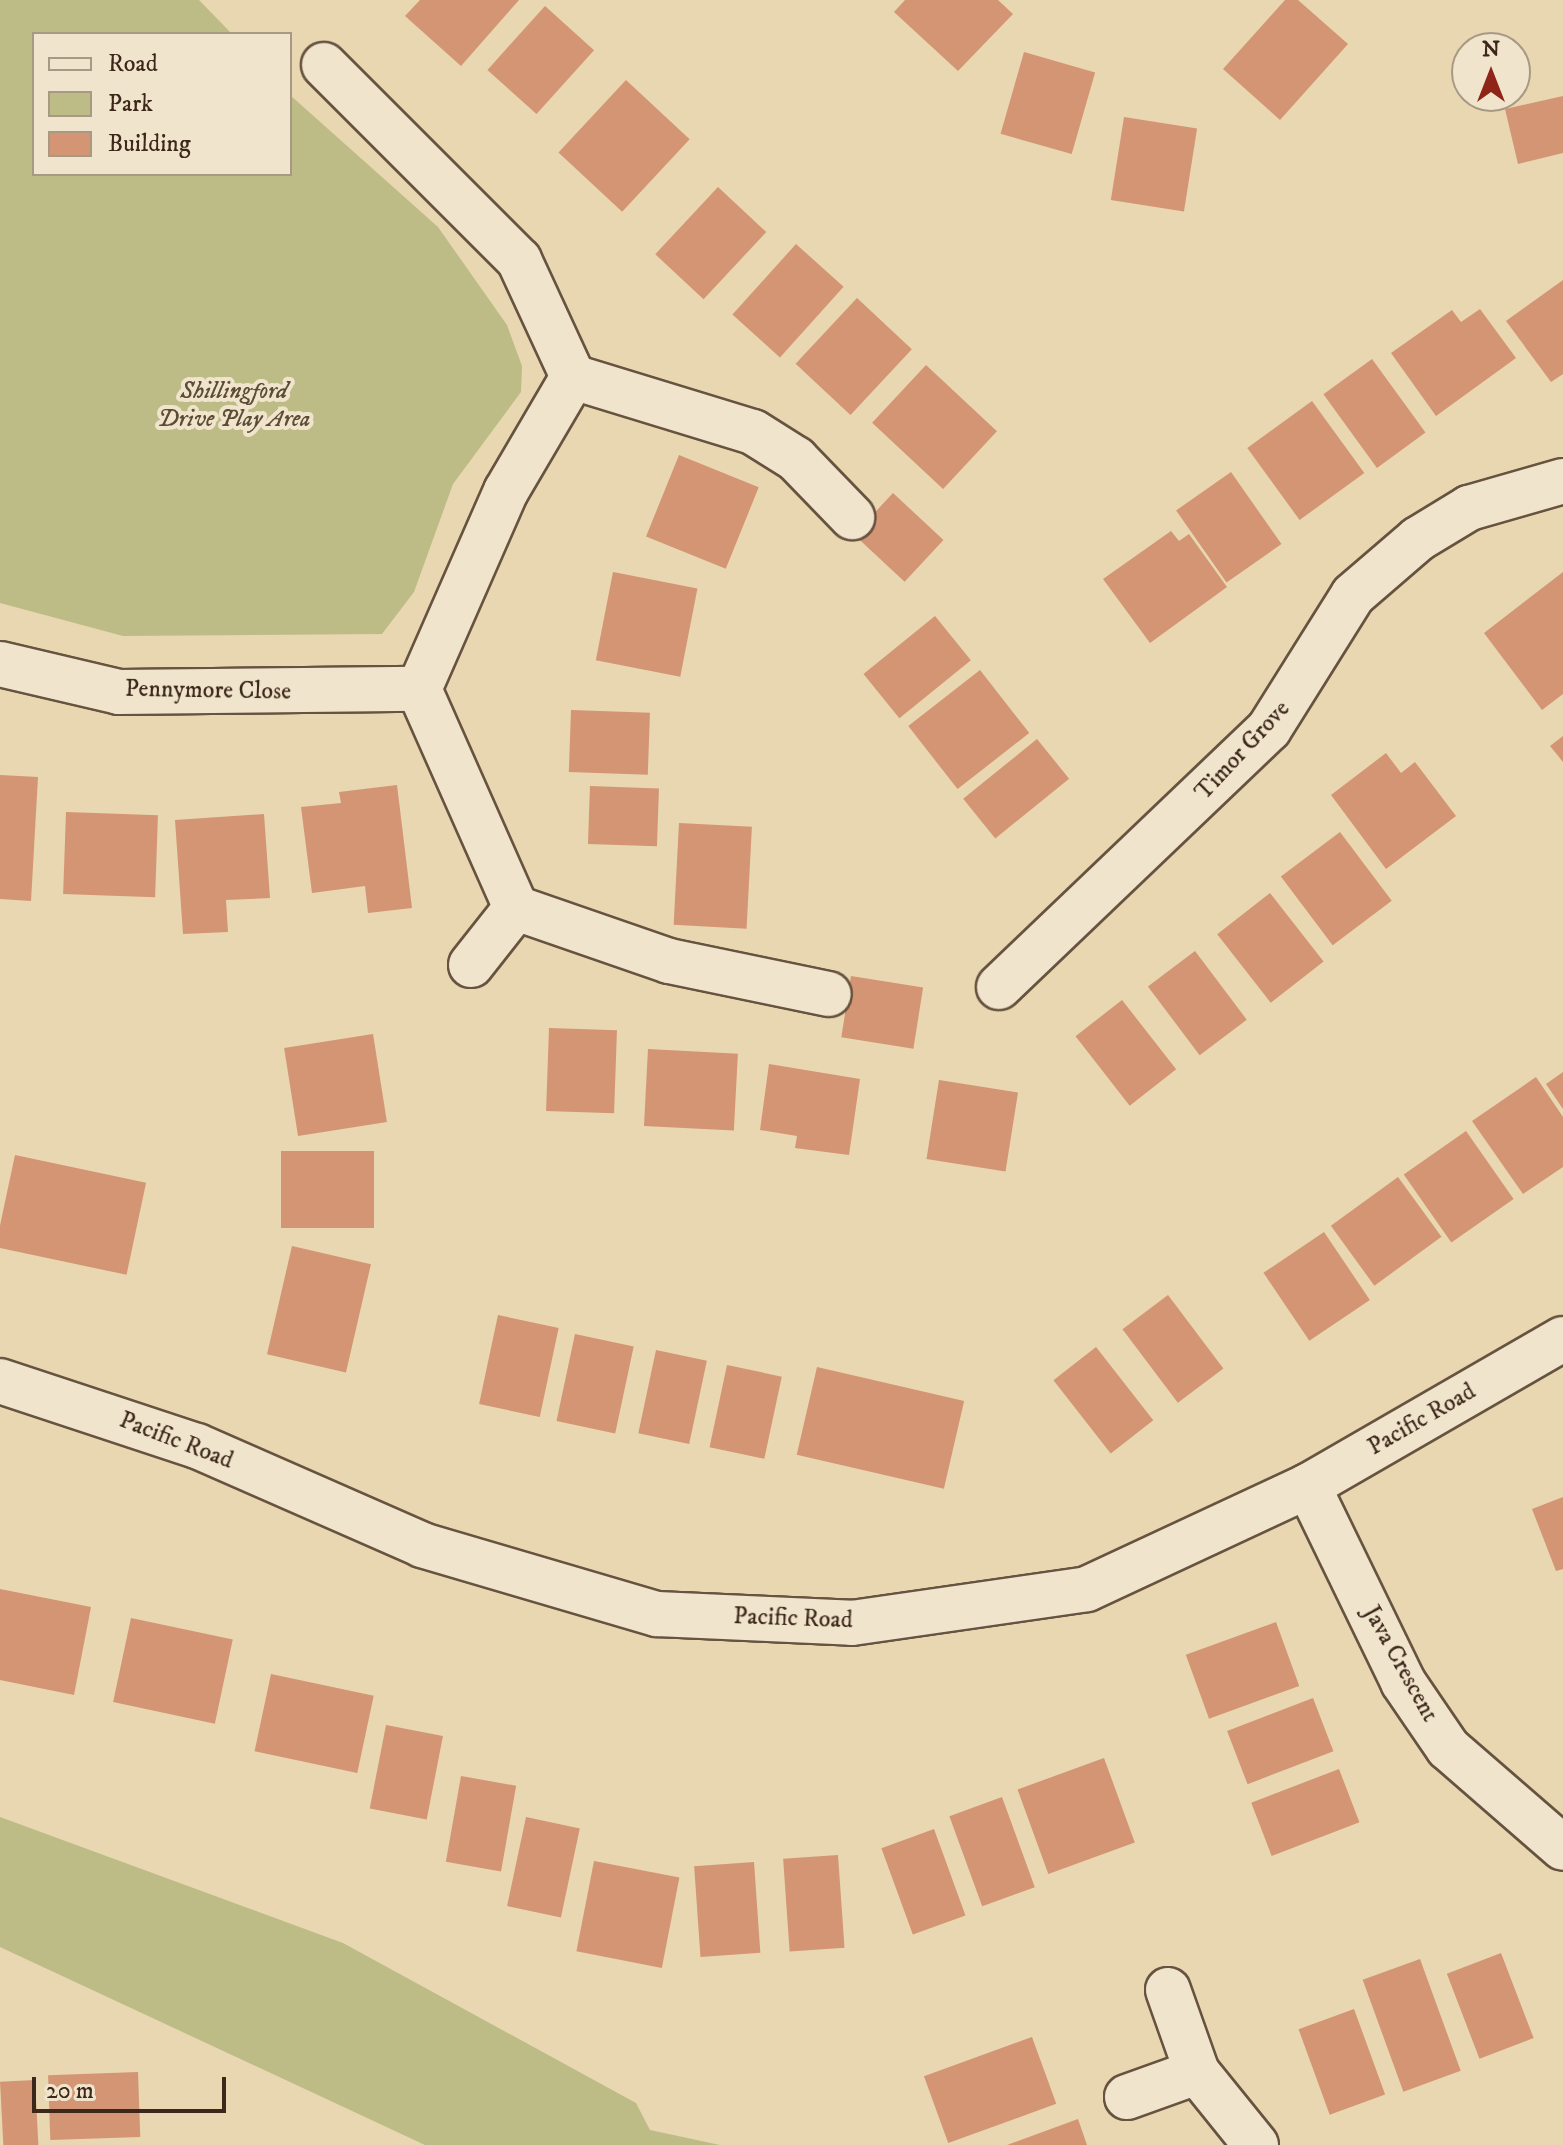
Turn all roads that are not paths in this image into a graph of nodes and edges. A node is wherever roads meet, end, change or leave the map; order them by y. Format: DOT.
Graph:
graph roads {
  1 [pos="324,65"];
  2 [pos="573,377"];
  3 [pos="1563,481"];
  4 [pos="852,517"];
  5 [pos="0,664"];
  6 [pos="419,689"];
  7 [pos="516,908"];
  8 [pos="471,965"];
  9 [pos="999,987"];
  10 [pos="829,994"];
  11 [pos="1563,1339"];
  12 [pos="0,1381"];
  13 [pos="1308,1486"];
  14 [pos="1563,1848"];
  15 [pos="1168,1990"];
  16 [pos="1197,2072"];
  17 [pos="1127,2097"];
  18 [pos="1256,2145"];
  1 -- 2 [label="street"];
  2 -- 4 [label="street"];
  2 -- 6 [label="street"];
  3 -- 9 [label="street, Timor Grove"];
  5 -- 6 [label="street, Pennymore Close"];
  6 -- 7 [label="street"];
  7 -- 8 [label="street"];
  7 -- 10 [label="street"];
  11 -- 13 [label="street, Pacific Road"];
  12 -- 13 [label="street, Pacific Road"];
  13 -- 14 [label="street, Java Crescent"];
  15 -- 16 [label="street"];
  16 -- 17 [label="street"];
  16 -- 18 [label="street"];
}
